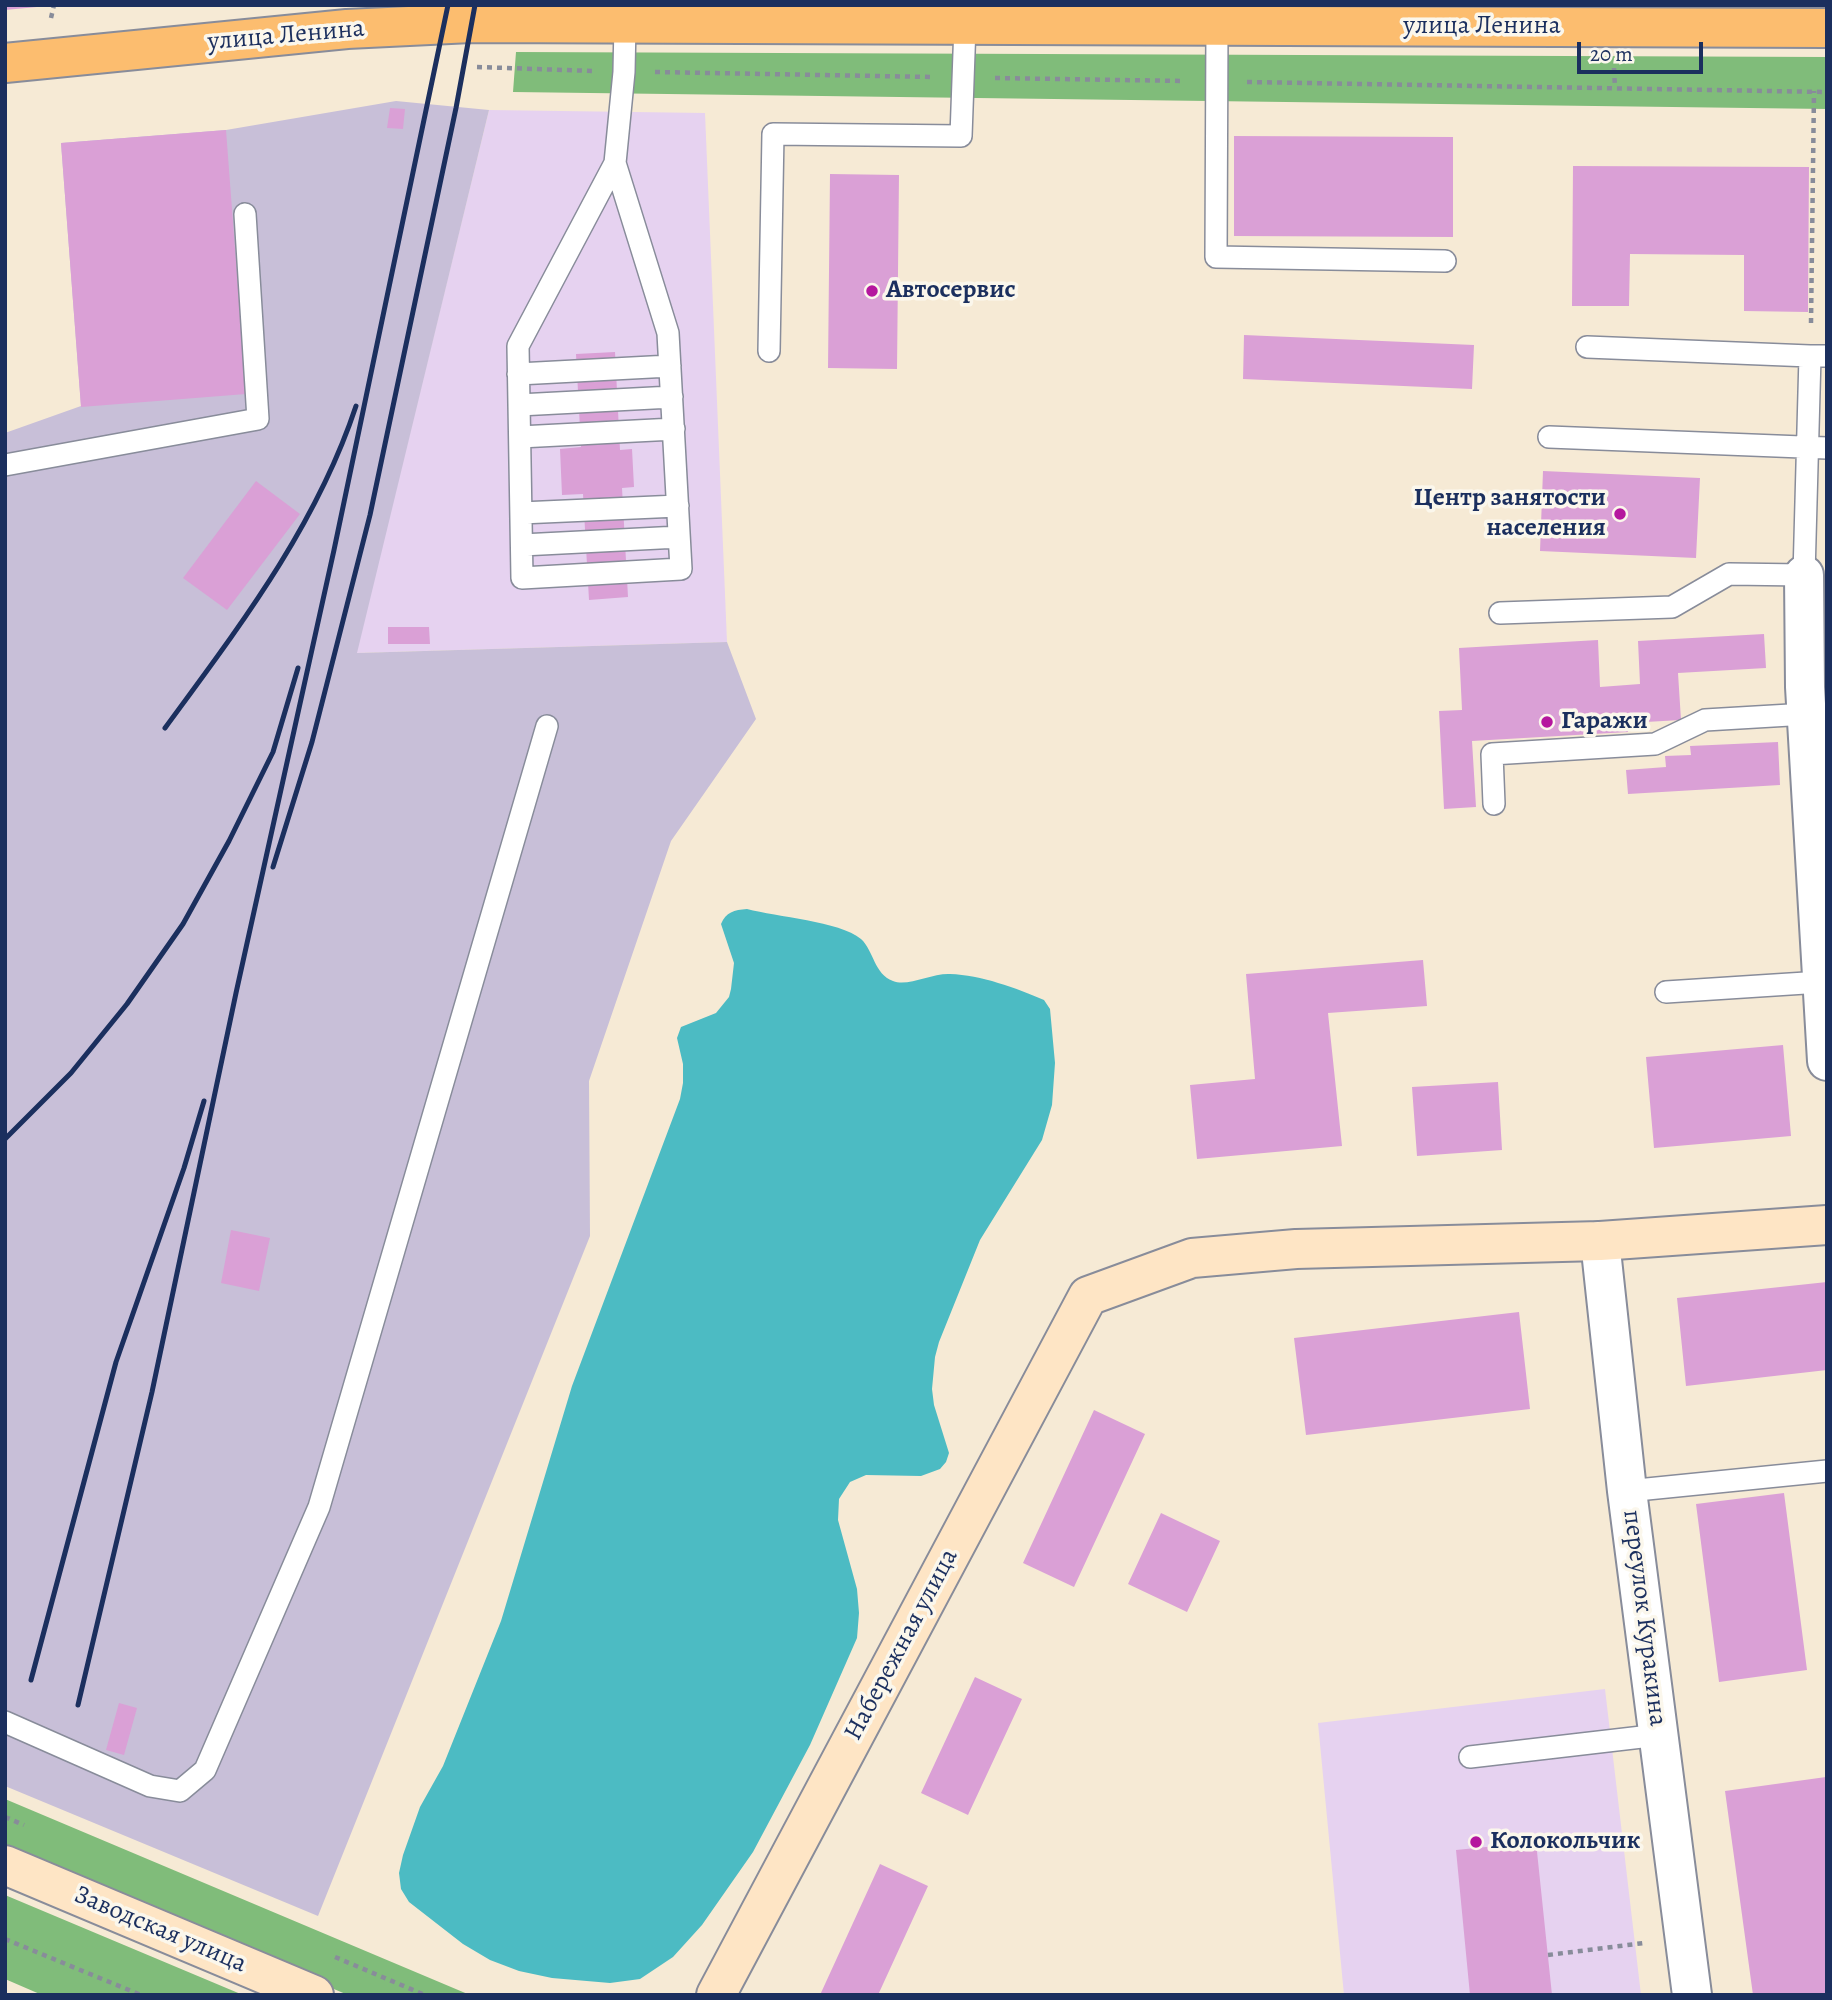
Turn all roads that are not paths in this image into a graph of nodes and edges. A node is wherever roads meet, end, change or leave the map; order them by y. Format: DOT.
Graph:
graph roads {
  1 [pos="1130,15"];
  2 [pos="346,17"];
  3 [pos="625,24"];
  4 [pos="965,25"];
  5 [pos="1217,26"];
  6 [pos="1827,28"];
  7 [pos="5,63"];
  8 [pos="615,163"];
  9 [pos="245,214"];
  10 [pos="1445,261"];
  11 [pos="1587,347"];
  12 [pos="769,351"];
  13 [pos="1819,356"];
  14 [pos="670,366"];
  15 [pos="518,374"];
  16 [pos="672,397"];
  17 [pos="519,405"];
  18 [pos="674,429"];
  19 [pos="520,437"];
  20 [pos="1549,437"];
  21 [pos="1817,447"];
  22 [pos="5,465"];
  23 [pos="678,506"];
  24 [pos="521,513"];
  25 [pos="679,537"];
  26 [pos="522,545"];
  27 [pos="1804,575"];
  28 [pos="1500,612"];
  29 [pos="1813,696"];
  30 [pos="547,726"];
  31 [pos="1494,804"];
  32 [pos="1820,847"];
  33 [pos="1821,982"];
  34 [pos="1666,992"];
  35 [pos="1827,1061"];
  36 [pos="1827,1225"];
  37 [pos="1600,1241"];
  38 [pos="1827,1471"];
  39 [pos="1627,1490"];
  40 [pos="5,1722"];
  41 [pos="1659,1735"];
  42 [pos="1470,1757"];
  43 [pos="5,1865"];
  44 [pos="314,1995"];
  45 [pos="716,1995"];
  46 [pos="1692,1995"];
  1 -- 4 [label="main road, улица Ленина"];
  1 -- 5 [label="main road, улица Ленина"];
  2 -- 3 [label="main road, улица Ленина"];
  2 -- 7 [label="main road, улица Ленина"];
  3 -- 4 [label="main road, улица Ленина"];
  3 -- 8 [label="lane"];
  4 -- 12 [label="lane"];
  5 -- 6 [label="main road, улица Ленина"];
  5 -- 10 [label="lane"];
  8 -- 14 [label="lane"];
  8 -- 15 [label="lane"];
  9 -- 22 [label="lane"];
  11 -- 13 [label="lane"];
  13 -- 21 [label="lane"];
  14 -- 15 [label="lane"];
  14 -- 16 [label="lane"];
  15 -- 17 [label="lane"];
  16 -- 17 [label="lane"];
  16 -- 18 [label="lane"];
  17 -- 19 [label="lane"];
  18 -- 19 [label="lane"];
  18 -- 23 [label="lane"];
  19 -- 24 [label="lane"];
  20 -- 21 [label="lane"];
  21 -- 27 [label="lane"];
  23 -- 24 [label="lane"];
  23 -- 25 [label="lane"];
  24 -- 26 [label="lane"];
  25 -- 26 [label="lane"];
  25 -- 26 [label="lane"];
  27 -- 28 [label="lane"];
  27 -- 29 [label="street"];
  29 -- 31 [label="lane"];
  29 -- 32 [label="street"];
  30 -- 40 [label="lane"];
  32 -- 33 [label="street"];
  33 -- 34 [label="lane"];
  33 -- 35 [label="street"];
  36 -- 37 [label="street"];
  37 -- 39 [label="street, переулок Куракина"];
  37 -- 45 [label="street, Набережная улица"];
  38 -- 39 [label="lane"];
  39 -- 41 [label="street, переулок Куракина"];
  41 -- 42 [label="lane"];
  41 -- 46 [label="street, переулок Куракина"];
  43 -- 44 [label="street, Заводская улица"];
}
